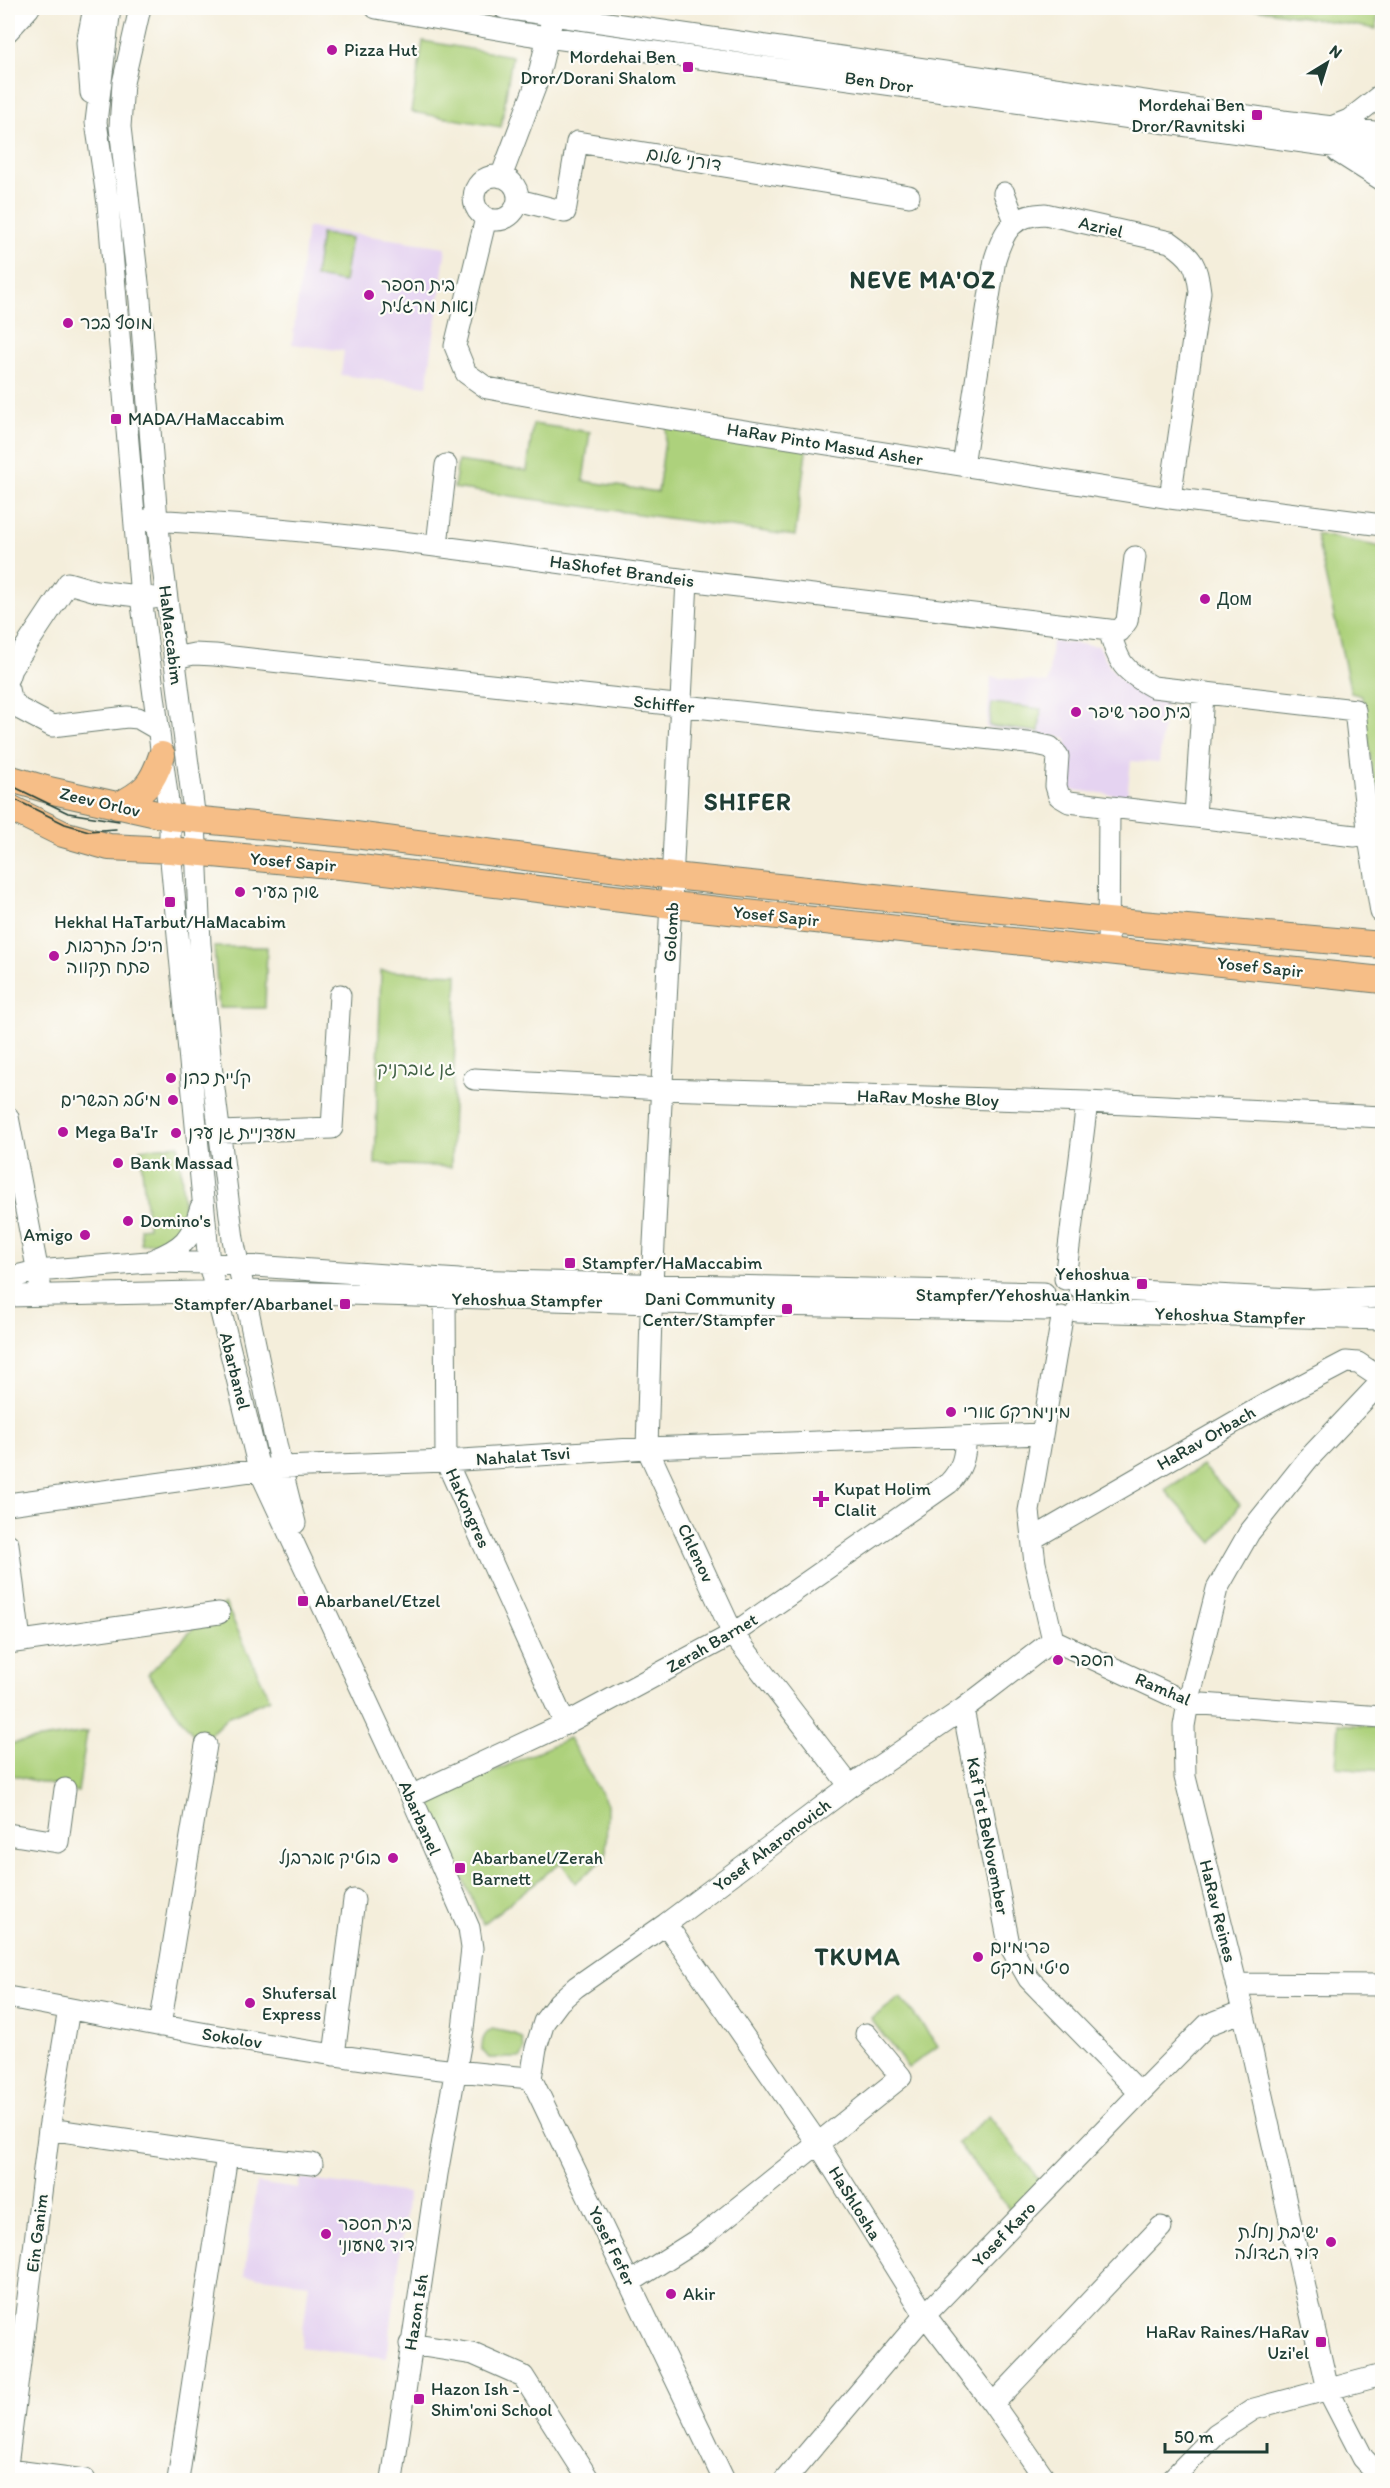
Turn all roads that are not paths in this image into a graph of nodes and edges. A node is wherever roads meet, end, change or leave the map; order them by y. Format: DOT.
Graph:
graph roads {
  1 [pos="29,8"];
  2 [pos="94,8"];
  3 [pos="110,8"];
  4 [pos="375,8"];
  5 [pos="504,8"];
  6 [pos="140,13"];
  7 [pos="550,29"];
  8 [pos="8,31"];
  9 [pos="1383,94"];
  10 [pos="96,122"];
  11 [pos="1383,133"];
  12 [pos="1328,136"];
  13 [pos="1383,153"];
  14 [pos="501,177"];
  15 [pos="1383,180"];
  16 [pos="1004,193"];
  17 [pos="909,195"];
  18 [pos="518,200"];
  19 [pos="486,218"];
  20 [pos="1015,222"];
  21 [pos="446,465"];
  22 [pos="963,465"];
  23 [pos="1170,498"];
  24 [pos="133,519"];
  25 [pos="157,520"];
  26 [pos="1349,522"];
  27 [pos="1383,525"];
  28 [pos="1383,531"];
  29 [pos="437,545"];
  30 [pos="1135,557"];
  31 [pos="687,580"];
  32 [pos="141,597"];
  33 [pos="166,600"];
  34 [pos="1109,630"];
  35 [pos="174,658"];
  36 [pos="8,678"];
  37 [pos="8,689"];
  38 [pos="1203,694"];
  39 [pos="680,706"];
  40 [pos="159,730"];
  41 [pos="162,755"];
  42 [pos="8,778"];
  43 [pos="117,806"];
  44 [pos="8,807"];
  45 [pos="1109,807"];
  46 [pos="1195,816"];
  47 [pos="182,819"];
  48 [pos="1355,836"];
  49 [pos="170,850"];
  50 [pos="196,853"];
  51 [pos="673,876"];
  52 [pos="672,905"];
  53 [pos="1381,912"];
  54 [pos="1107,921"];
  55 [pos="1383,945"];
  56 [pos="1108,952"];
  57 [pos="1383,980"];
  58 [pos="340,995"];
  59 [pos="474,1079"];
  60 [pos="662,1089"];
  61 [pos="1087,1102"];
  62 [pos="1383,1117"];
  63 [pos="8,1127"];
  64 [pos="219,1132"];
  65 [pos="203,1201"];
  66 [pos="148,1262"];
  67 [pos="209,1263"];
  68 [pos="239,1264"];
  69 [pos="37,1271"];
  70 [pos="8,1278"];
  71 [pos="459,1280"];
  72 [pos="1072,1284"];
  73 [pos="215,1291"];
  74 [pos="244,1291"];
  75 [pos="652,1293"];
  76 [pos="43,1295"];
  77 [pos="8,1296"];
  78 [pos="1383,1297"];
  79 [pos="445,1298"];
  80 [pos="1058,1308"];
  81 [pos="1382,1319"];
  82 [pos="1383,1380"];
  83 [pos="1041,1434"];
  84 [pos="965,1437"];
  85 [pos="647,1448"];
  86 [pos="447,1461"];
  87 [pos="280,1467"];
  88 [pos="259,1469"];
  89 [pos="8,1504"];
  90 [pos="1032,1539"];
  91 [pos="8,1544"];
  92 [pos="309,1576"];
  93 [pos="219,1613"];
  94 [pos="733,1634"];
  95 [pos="1053,1640"];
  96 [pos="14,1642"];
  97 [pos="1188,1703"];
  98 [pos="963,1709"];
  99 [pos="1383,1717"];
  100 [pos="565,1724"];
  101 [pos="206,1744"];
  102 [pos="850,1786"];
  103 [pos="66,1789"];
  104 [pos="411,1796"];
  105 [pos="8,1834"];
  106 [pos="354,1900"];
  107 [pos="666,1924"];
  108 [pos="1236,1984"];
  109 [pos="1383,1985"];
  110 [pos="8,1997"];
  111 [pos="69,2009"];
  112 [pos="1243,2011"];
  113 [pos="160,2026"];
  114 [pos="866,2034"];
  115 [pos="334,2055"];
  116 [pos="457,2072"];
  117 [pos="531,2078"];
  118 [pos="1140,2093"];
  119 [pos="49,2129"];
  120 [pos="817,2142"];
  121 [pos="227,2154"];
  122 [pos="312,2164"];
  123 [pos="1161,2226"];
  124 [pos="629,2283"];
  125 [pos="925,2315"];
  126 [pos="410,2344"];
  127 [pos="1383,2375"];
  128 [pos="1328,2390"];
  129 [pos="993,2404"];
  130 [pos="8,2458"];
  131 [pos="8,2470"];
  132 [pos="1038,2477"];
  133 [pos="1383,2478"];
  134 [pos="85,2481"];
  135 [pos="178,2481"];
  136 [pos="392,2481"];
  137 [pos="588,2481"];
  138 [pos="724,2481"];
  139 [pos="784,2481"];
  140 [pos="1172,2481"];
  1 -- 8 [label="street"];
  2 -- 10 [label="street"];
  3 -- 10 [label="street, HaMaccabim"];
  4 -- 7 [label="street, Ben Dror"];
  5 -- 7 [label="street, Ben Dror"];
  6 -- 25 [label="street, HaMaccabim"];
  7 -- 12 [label="street, Ben Dror"];
  7 -- 14 [label="street"];
  9 -- 12 [label="street"];
  10 -- 24 [label="street, HaMaccabim"];
  11 -- 12 [label="street, Ben Dror"];
  12 -- 13 [label="street, Ben Dror"];
  12 -- 15 [label="street"];
  14 -- 18 [label="street"];
  14 -- 19 [label="street"];
  16 -- 20 [label="street"];
  17 -- 18 [label="street, דורני שלום"];
  18 -- 19 [label="street"];
  19 -- 22 [label="street, HaRav Pinto Masud Asher"];
  20 -- 22 [label="street"];
  20 -- 23 [label="street, Azriel"];
  21 -- 29 [label="street"];
  22 -- 23 [label="street, HaRav Pinto Masud Asher"];
  23 -- 26 [label="street, HaRav Pinto Masud Asher"];
  24 -- 25 [label="street, HaShofet Brandeis"];
  24 -- 32 [label="street, HaMaccabim"];
  25 -- 29 [label="street, HaShofet Brandeis"];
  25 -- 33 [label="street, HaMaccabim"];
  26 -- 27 [label="street, HaRav Pinto Masud Asher"];
  26 -- 28 [label="street, HaRav Pinto Masud Asher"];
  29 -- 31 [label="street, HaShofet Brandeis"];
  30 -- 34 [label="street"];
  31 -- 34 [label="street, HaShofet Brandeis"];
  31 -- 39 [label="street, Golomb"];
  32 -- 33 [label="street"];
  32 -- 36 [label="street"];
  32 -- 40 [label="street, HaMaccabim"];
  33 -- 35 [label="street, HaMaccabim"];
  34 -- 38 [label="street"];
  35 -- 39 [label="street, Schiffer"];
  35 -- 47 [label="street, HaMaccabim"];
  37 -- 40 [label="street"];
  38 -- 46 [label="street"];
  38 -- 53 [label="street"];
  39 -- 45 [label="street, Schiffer"];
  39 -- 51 [label="street, Golomb"];
  40 -- 41 [label="street, HaMaccabim"];
  41 -- 43 [label="main road"];
  41 -- 47 [label="street, HaMaccabim"];
  42 -- 43 [label="main road, Zeev Orlov"];
  43 -- 47 [label="main road, Zeev Orlov"];
  44 -- 49 [label="main road, Zeev Orlov"];
  45 -- 46 [label="street"];
  45 -- 54 [label="street"];
  46 -- 48 [label="street"];
  47 -- 49 [label="street, HaMaccabim"];
  47 -- 50 [label="street, HaMaccabim"];
  47 -- 51 [label="main road, Yosef Sapir"];
  49 -- 50 [label="main road, Yosef Sapir"];
  49 -- 65 [label="street, HaMaccabim"];
  50 -- 52 [label="main road, Yosef Sapir"];
  50 -- 64 [label="street, HaMaccabim"];
  51 -- 52 [label="street, Golomb"];
  51 -- 54 [label="main road, Yosef Sapir"];
  52 -- 56 [label="main road, Yosef Sapir"];
  52 -- 60 [label="street, Golomb"];
  54 -- 55 [label="main road, Yosef Sapir"];
  54 -- 56 [label="street"];
  56 -- 57 [label="main road, Yosef Sapir"];
  58 -- 64 [label="street"];
  59 -- 60 [label="street, HaRav Moshe Bloy"];
  60 -- 61 [label="street, HaRav Moshe Bloy"];
  60 -- 75 [label="street, Golomb"];
  61 -- 62 [label="street, HaRav Moshe Bloy"];
  61 -- 72 [label="street"];
  63 -- 69 [label="street"];
  64 -- 68 [label="street, HaMaccabim"];
  65 -- 66 [label="street"];
  65 -- 67 [label="street, HaMaccabim"];
  66 -- 67 [label="street, Yehoshua Stampfer"];
  66 -- 69 [label="street, Yehoshua Stampfer"];
  67 -- 68 [label="street, Yehoshua Stampfer"];
  67 -- 73 [label="street, Abarbanel"];
  68 -- 71 [label="street, Yehoshua Stampfer"];
  68 -- 74 [label="street, Abarbanel"];
  69 -- 70 [label="street, Yehoshua Stampfer"];
  69 -- 76 [label="street"];
  71 -- 75 [label="street, Yehoshua Stampfer"];
  71 -- 79 [label="street"];
  72 -- 78 [label="street, Yehoshua Stampfer"];
  72 -- 80 [label="street"];
  72 -- 80 [label="street"];
  73 -- 74 [label="street, Yehoshua Stampfer"];
  73 -- 76 [label="street, Yehoshua Stampfer"];
  73 -- 88 [label="street, Abarbanel"];
  74 -- 79 [label="street, Yehoshua Stampfer"];
  74 -- 87 [label="street, Abarbanel"];
  75 -- 79 [label="street, Yehoshua Stampfer"];
  75 -- 80 [label="street, Yehoshua Stampfer"];
  75 -- 85 [label="street, Chlenov"];
  76 -- 77 [label="street, Yehoshua Stampfer"];
  79 -- 86 [label="street, HaKongres"];
  80 -- 81 [label="street, Yehoshua Stampfer"];
  80 -- 83 [label="street"];
  82 -- 90 [label="street, HaRav Orbach"];
  82 -- 97 [label="street, HaRav Reines"];
  83 -- 84 [label="street, Nahalat Tsvi"];
  83 -- 90 [label="street"];
  84 -- 85 [label="street, Nahalat Tsvi"];
  84 -- 94 [label="street, Zerah Barnet"];
  85 -- 86 [label="street, Nahalat Tsvi"];
  85 -- 94 [label="street, Chlenov"];
  86 -- 87 [label="street, Nahalat Tsvi"];
  86 -- 100 [label="street, HaKongres"];
  87 -- 88 [label="street, Nahalat Tsvi"];
  87 -- 92 [label="street, Abarbanel"];
  88 -- 89 [label="street, Nahalat Tsvi"];
  88 -- 92 [label="street, Abarbanel"];
  90 -- 95 [label="street"];
  91 -- 96 [label="street"];
  92 -- 104 [label="street, Abarbanel"];
  93 -- 96 [label="street"];
  94 -- 100 [label="street, Zerah Barnet"];
  94 -- 102 [label="street, Chlenov"];
  95 -- 97 [label="street, Ramhal"];
  95 -- 98 [label="street, Yosef Aharonovich"];
  97 -- 99 [label="street, Ramhal"];
  97 -- 108 [label="street, HaRav Reines"];
  98 -- 102 [label="street, Yosef Aharonovich"];
  98 -- 118 [label="street, Kaf Tet BeNovember"];
  100 -- 104 [label="street, Zerah Barnet"];
  101 -- 113 [label="street"];
  102 -- 107 [label="street, Yosef Aharonovich"];
  103 -- 105 [label="street"];
  104 -- 116 [label="street, Abarbanel"];
  106 -- 115 [label="street"];
  107 -- 117 [label="street, Yosef Aharonovich"];
  107 -- 120 [label="street, HaShlosha"];
  108 -- 109 [label="street"];
  108 -- 112 [label="street, HaRav Reines"];
  110 -- 111 [label="street, Sokolov"];
  111 -- 113 [label="street, Sokolov"];
  111 -- 119 [label="street, Ein Ganim"];
  112 -- 118 [label="street, Yosef Karo"];
  112 -- 128 [label="street, HaRav Reines"];
  113 -- 115 [label="street, Sokolov"];
  114 -- 120 [label="street"];
  115 -- 116 [label="street, Sokolov"];
  116 -- 117 [label="street"];
  116 -- 126 [label="street, Hazon Ish"];
  117 -- 124 [label="street, Yosef Fefer"];
  118 -- 125 [label="street, Yosef Karo"];
  119 -- 121 [label="street"];
  119 -- 130 [label="street, Ein Ganim"];
  120 -- 124 [label="street"];
  120 -- 125 [label="street, HaShlosha"];
  121 -- 122 [label="street"];
  121 -- 135 [label="street"];
  123 -- 129 [label="street"];
  124 -- 138 [label="street, Yosef Fefer"];
  125 -- 129 [label="street, HaShlosha"];
  125 -- 139 [label="street, Yosef Karo"];
  126 -- 136 [label="street, Hazon Ish"];
  126 -- 137 [label="street"];
  127 -- 128 [label="street"];
  128 -- 133 [label="street, HaRav Reines"];
  128 -- 140 [label="street"];
  129 -- 132 [label="street, HaShlosha"];
  131 -- 134 [label="street"];
}
